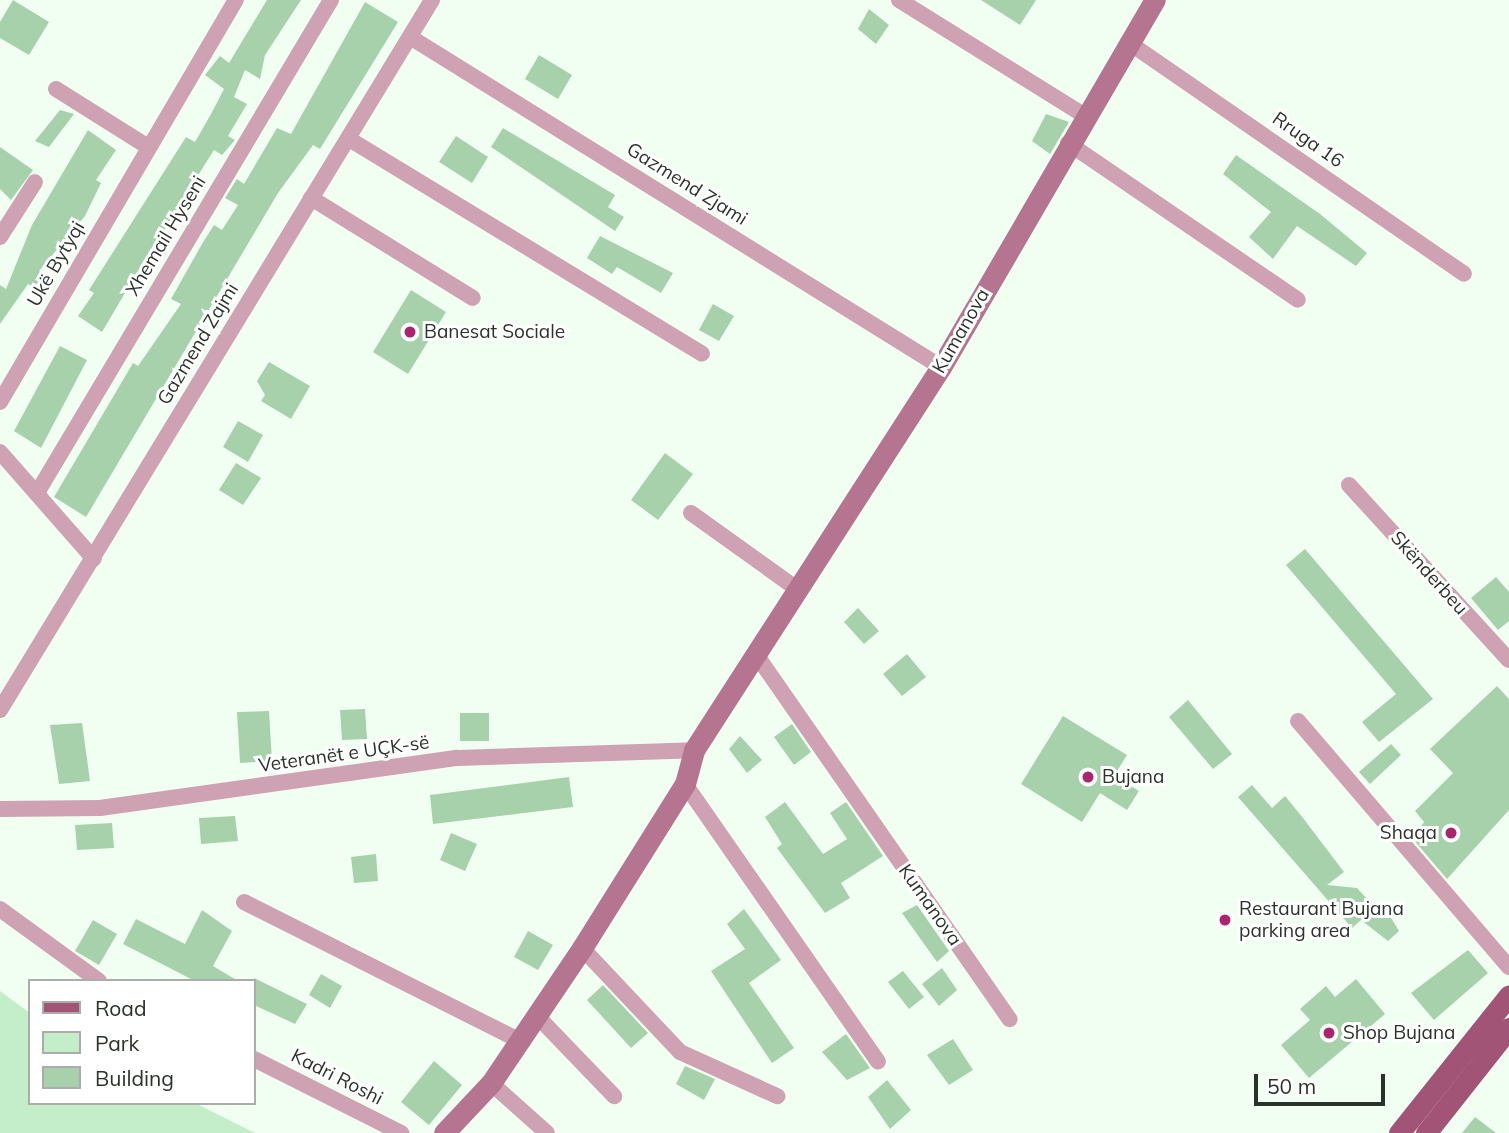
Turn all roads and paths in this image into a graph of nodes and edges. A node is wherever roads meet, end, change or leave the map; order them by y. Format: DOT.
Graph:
graph roads {
  1 [pos="236,0"];
  2 [pos="331,0"];
  3 [pos="432,0"];
  4 [pos="899,0"];
  5 [pos="1155,0"];
  6 [pos="410,37"];
  7 [pos="1128,42"];
  8 [pos="56,89"];
  9 [pos="1084,115"];
  10 [pos="349,139"];
  11 [pos="1068,144"];
  12 [pos="148,147"];
  13 [pos="35,182"];
  14 [pos="311,198"];
  15 [pos="0,237"];
  16 [pos="1464,274"];
  17 [pos="473,298"];
  18 [pos="1298,300"];
  19 [pos="702,354"];
  20 [pos="942,367"];
  21 [pos="0,402"];
  22 [pos="0,452"];
  23 [pos="1349,485"];
  24 [pos="37,493"];
  25 [pos="691,513"];
  26 [pos="94,559"];
  27 [pos="797,589"];
  28 [pos="755,653"];
  29 [pos="1509,660"];
  30 [pos="0,710"];
  31 [pos="1298,720"];
  32 [pos="694,750"];
  33 [pos="685,783"];
  34 [pos="0,809"];
  35 [pos="244,902"];
  36 [pos="0,909"];
  37 [pos="582,948"];
  38 [pos="1509,967"];
  39 [pos="96,979"];
  40 [pos="1509,995"];
  41 [pos="538,1017"];
  42 [pos="1009,1019"];
  43 [pos="1509,1028"];
  44 [pos="522,1042"];
  45 [pos="256,1060"];
  46 [pos="878,1062"];
  47 [pos="491,1083"];
  48 [pos="614,1096"];
  49 [pos="777,1096"];
  50 [pos="401,1133"];
  51 [pos="444,1133"];
  52 [pos="547,1133"];
  53 [pos="1399,1133"];
  54 [pos="1426,1133"];
  1 -- 12 [label="street, Ukë Bytyqi"];
  2 -- 24 [label="street, Xhemail Hyseni"];
  3 -- 6 [label="street, Gazmend Zajmi"];
  4 -- 9 [label="street"];
  5 -- 7 [label="main road, Kumanova"];
  6 -- 10 [label="street, Gazmend Zajmi"];
  6 -- 20 [label="street, Gazmend Zjami"];
  7 -- 9 [label="main road, Kumanova"];
  7 -- 16 [label="street, Rruga 16"];
  8 -- 12 [label="street"];
  9 -- 11 [label="main road, Kumanova"];
  10 -- 14 [label="street, Gazmend Zajmi"];
  10 -- 19 [label="street"];
  11 -- 18 [label="street"];
  11 -- 20 [label="main road, Kumanova"];
  12 -- 21 [label="street, Ukë Bytyqi"];
  13 -- 15 [label="street"];
  14 -- 17 [label="street"];
  14 -- 26 [label="street, Gazmend Zajmi"];
  20 -- 27 [label="main road, Kumanova"];
  22 -- 24 [label="street"];
  23 -- 29 [label="street, Skënderbeu"];
  24 -- 26 [label="street"];
  25 -- 27 [label="street"];
  26 -- 30 [label="street, Gazmend Zajmi"];
  27 -- 28 [label="main road, Kumanova"];
  28 -- 32 [label="main road, Kumanova"];
  28 -- 42 [label="street, Kumanova"];
  31 -- 38 [label="street"];
  32 -- 33 [label="main road, Kumanova"];
  32 -- 34 [label="street, Veteranët e UÇK-së"];
  33 -- 37 [label="main road, Kumanova"];
  33 -- 46 [label="street"];
  35 -- 44 [label="street"];
  36 -- 39 [label="street"];
  37 -- 41 [label="main road, Kumanova"];
  37 -- 49 [label="street"];
  40 -- 53 [label="main road"];
  41 -- 44 [label="main road, Kumanova"];
  41 -- 48 [label="street"];
  43 -- 54 [label="main road"];
  44 -- 47 [label="main road, Kumanova"];
  45 -- 50 [label="street, Kadri Roshi"];
  47 -- 51 [label="main road, Kumanova"];
  47 -- 52 [label="street"];
}
